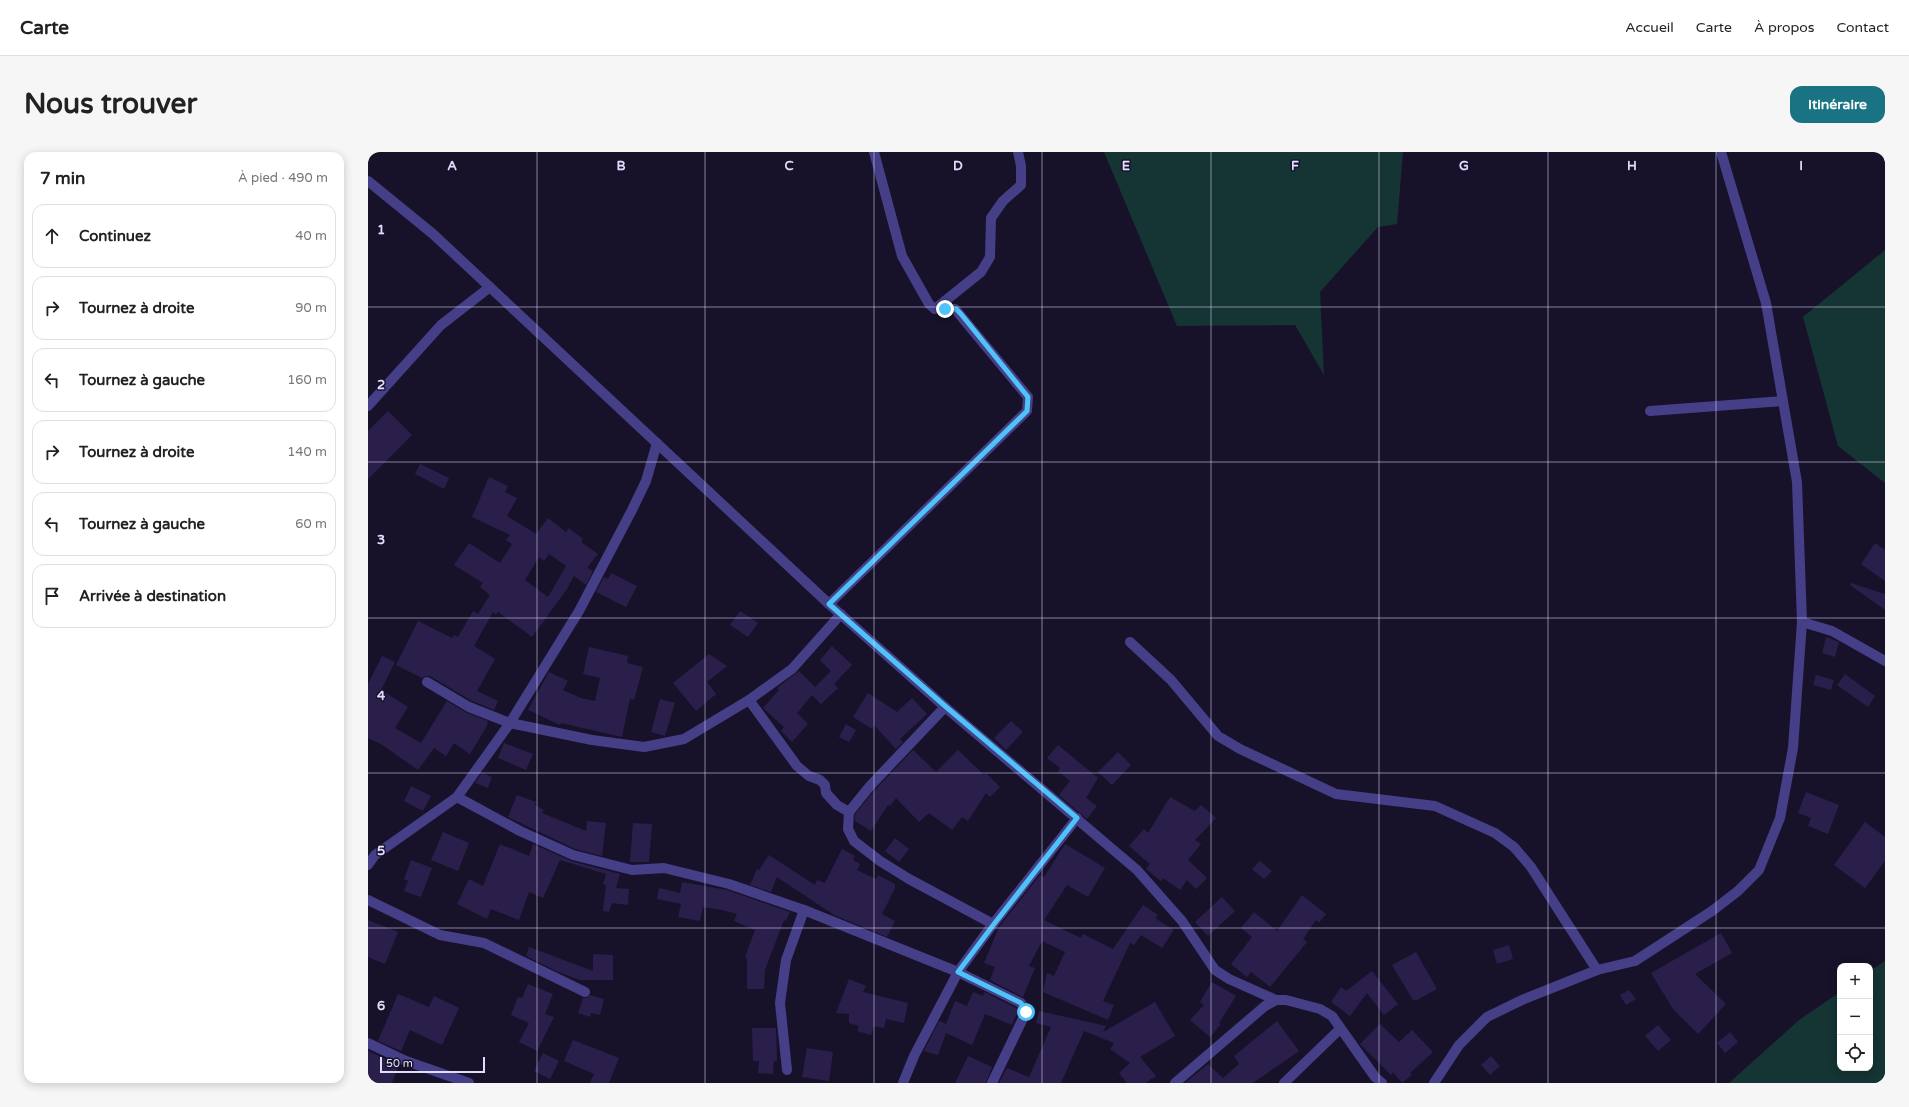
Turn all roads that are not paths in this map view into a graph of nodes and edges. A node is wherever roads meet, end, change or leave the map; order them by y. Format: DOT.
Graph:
graph roads {
  1 [pos="874,152"];
  2 [pos="1018,152"];
  3 [pos="1721,152"];
  4 [pos="368,181"];
  5 [pos="490,288"];
  6 [pos="935,309"];
  7 [pos="1782,401"];
  8 [pos="368,406"];
  9 [pos="1650,411"];
  10 [pos="657,443"];
  11 [pos="829,604"];
  12 [pos="841,614"];
  13 [pos="1802,622"];
  14 [pos="1130,642"];
  15 [pos="1885,660"];
  16 [pos="427,682"];
  17 [pos="749,700"];
  18 [pos="945,706"];
  19 [pos="510,723"];
  20 [pos="457,797"];
  21 [pos="850,812"];
  22 [pos="1077,818"];
  23 [pos="368,865"];
  24 [pos="368,900"];
  25 [pos="804,910"];
  26 [pos="994,924"];
  27 [pos="1597,970"];
  28 [pos="958,972"];
  29 [pos="584,992"];
  30 [pos="1276,1000"];
  31 [pos="1340,1029"];
  32 [pos="368,1042"];
  33 [pos="787,1070"];
  34 [pos="469,1083"];
  35 [pos="903,1083"];
  36 [pos="992,1083"];
  37 [pos="1175,1083"];
  38 [pos="1284,1083"];
  39 [pos="1382,1083"];
  40 [pos="1434,1083"];
  1 -- 6 [label="street"];
  2 -- 6 [label="street"];
  3 -- 7 [label="street"];
  4 -- 5 [label="street"];
  5 -- 8 [label="street"];
  5 -- 10 [label="street"];
  6 -- 11 [label="street"];
  7 -- 9 [label="street"];
  7 -- 13 [label="street"];
  10 -- 11 [label="street"];
  10 -- 19 [label="street"];
  11 -- 12 [label="street"];
  12 -- 17 [label="street"];
  12 -- 18 [label="street"];
  13 -- 15 [label="street"];
  13 -- 27 [label="street"];
  14 -- 27 [label="street"];
  16 -- 19 [label="street"];
  17 -- 19 [label="street"];
  17 -- 21 [label="street"];
  18 -- 21 [label="street"];
  18 -- 22 [label="street"];
  19 -- 20 [label="street"];
  20 -- 23 [label="street"];
  20 -- 25 [label="street"];
  21 -- 26 [label="street"];
  22 -- 26 [label="street"];
  22 -- 30 [label="street"];
  24 -- 29 [label="street"];
  25 -- 28 [label="street"];
  25 -- 33 [label="street"];
  26 -- 28 [label="street"];
  27 -- 40 [label="street"];
  28 -- 35 [label="street"];
  28 -- 36 [label="street"];
  30 -- 31 [label="street"];
  30 -- 37 [label="street"];
  31 -- 38 [label="street"];
  31 -- 39 [label="street"];
  32 -- 34 [label="street"];
}
